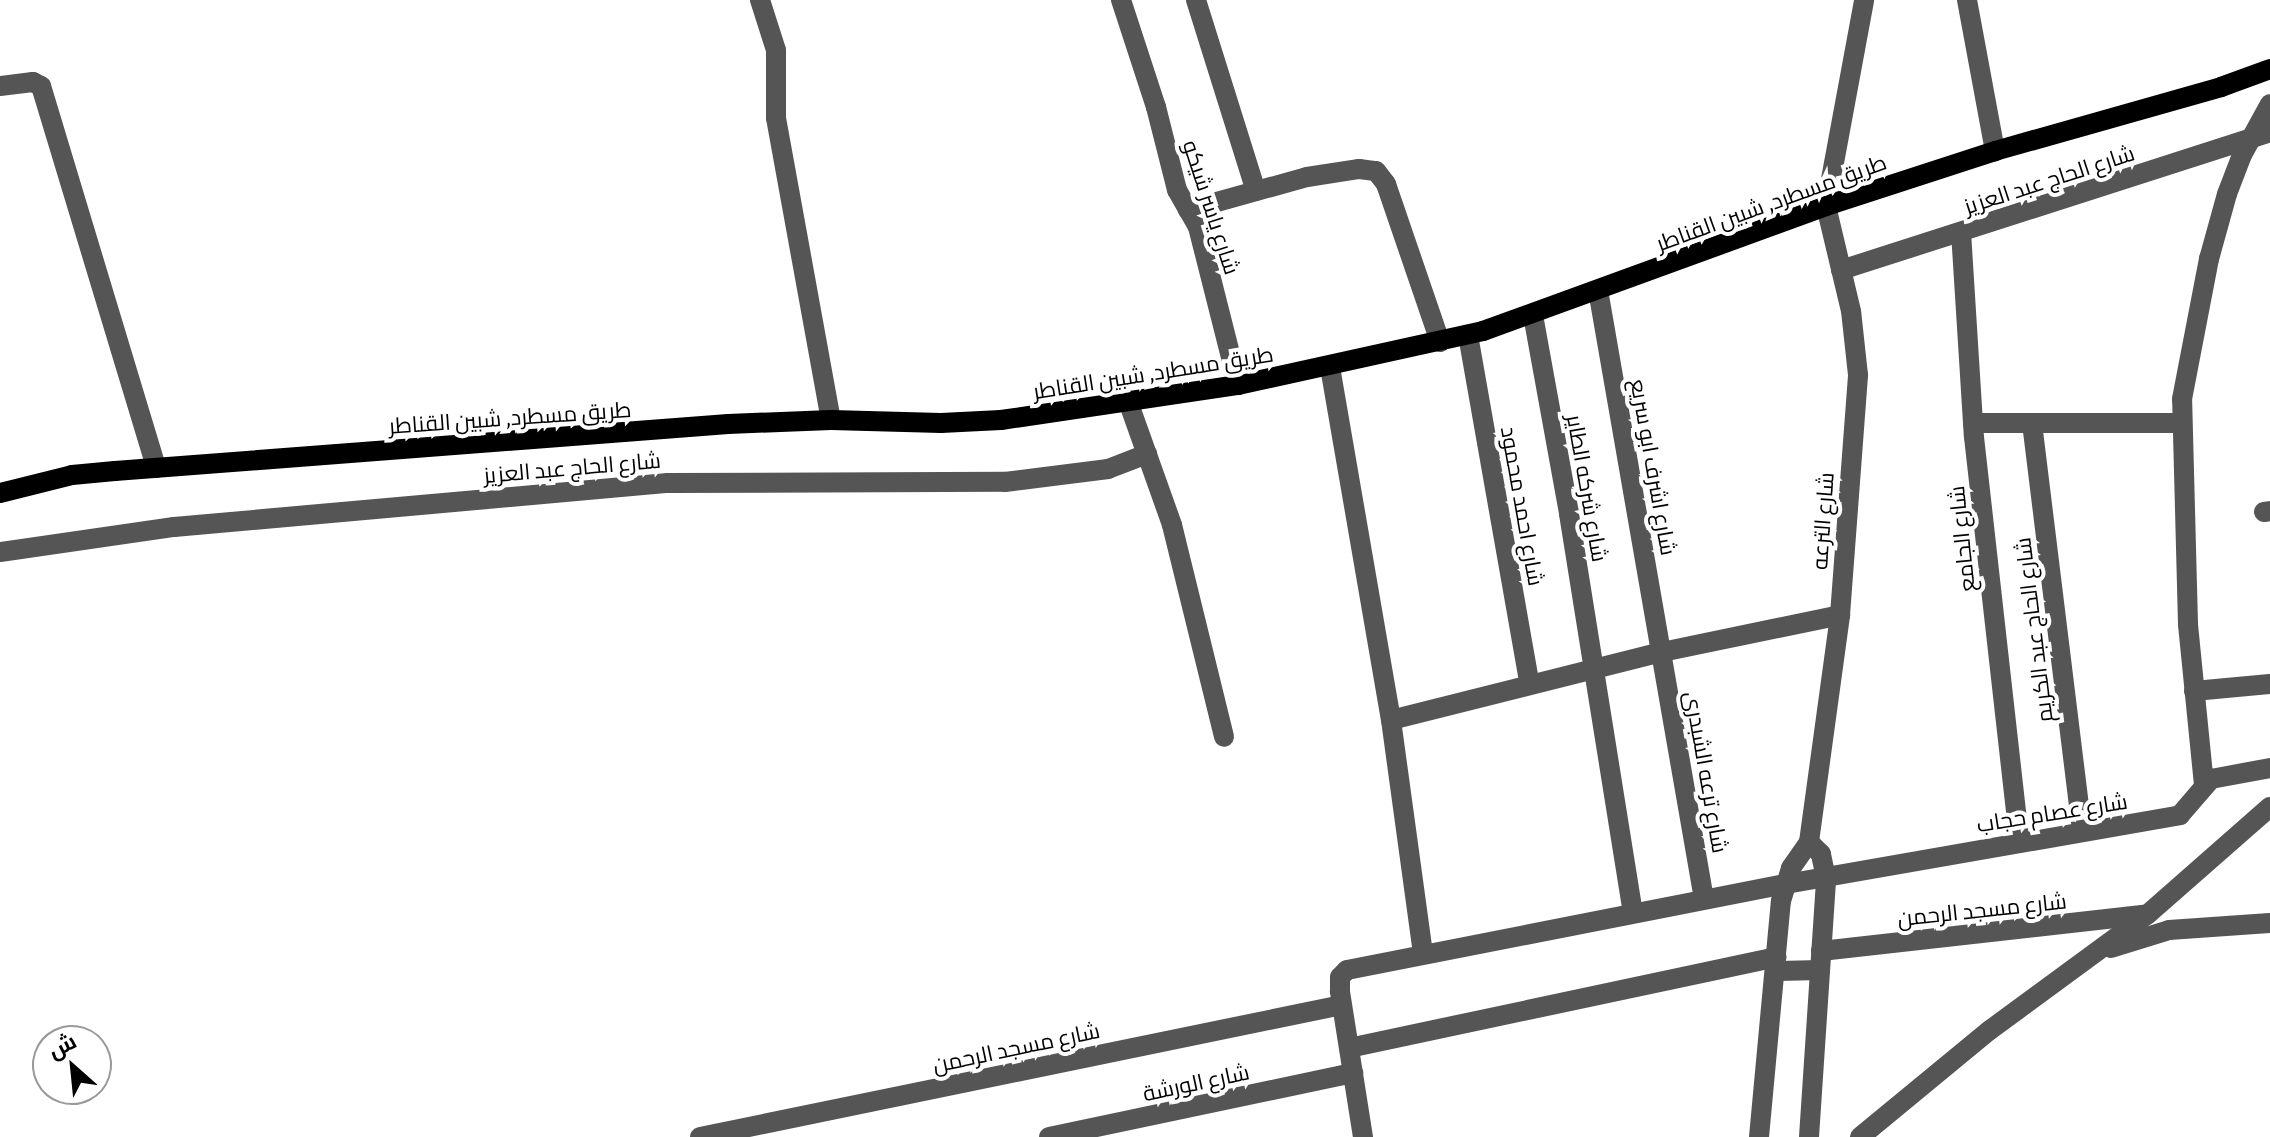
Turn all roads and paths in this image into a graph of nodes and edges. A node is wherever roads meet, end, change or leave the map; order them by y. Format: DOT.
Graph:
graph roads {
  1 [pos="760,0"];
  2 [pos="1121,0"];
  3 [pos="1196,0"];
  4 [pos="1864,0"];
  5 [pos="1967,0"];
  6 [pos="2270,69"];
  7 [pos="0,86"];
  8 [pos="2270,104"];
  9 [pos="2260,135"];
  10 [pos="1995,151"];
  11 [pos="1256,191"];
  12 [pos="1188,210"];
  13 [pos="1827,214"];
  14 [pos="1961,232"];
  15 [pos="1839,263"];
  16 [pos="1598,290"];
  17 [pos="1533,315"];
  18 [pos="1468,335"];
  19 [pos="1440,342"];
  20 [pos="1330,367"];
  21 [pos="1238,385"];
  22 [pos="1131,410"];
  23 [pos="831,420"];
  24 [pos="1973,423"];
  25 [pos="2032,423"];
  26 [pos="2181,423"];
  27 [pos="1145,448"];
  28 [pos="156,468"];
  29 [pos="0,493"];
  30 [pos="0,552"];
  31 [pos="1840,615"];
  32 [pos="1662,652"];
  33 [pos="1594,669"];
  34 [pos="2270,684"];
  35 [pos="1530,685"];
  36 [pos="2194,691"];
  37 [pos="1391,720"];
  38 [pos="1224,737"];
  39 [pos="2270,768"];
  40 [pos="2204,785"];
  41 [pos="2270,807"];
  42 [pos="2082,832"];
  43 [pos="2019,840"];
  44 [pos="1809,842"];
  45 [pos="1826,878"];
  46 [pos="1786,884"];
  47 [pos="1704,899"];
  48 [pos="1633,913"];
  49 [pos="2148,914"];
  50 [pos="2270,923"];
  51 [pos="1423,953"];
  52 [pos="2096,953"];
  53 [pos="1821,961"];
  54 [pos="1775,964"];
  55 [pos="1342,1005"];
  56 [pos="1349,1048"];
  57 [pos="1353,1073"];
  58 [pos="1084,1133"];
  59 [pos="700,1137"];
  60 [pos="1049,1137"];
  61 [pos="1363,1137"];
  62 [pos="1759,1137"];
  63 [pos="1809,1137"];
  64 [pos="1860,1137"];
  1 -- 23 [label="street"];
  2 -- 12 [label="street, شارع ياسر شيكو"];
  3 -- 11 [label="street"];
  4 -- 13 [label="street"];
  5 -- 10 [label="street"];
  6 -- 10 [label="main road, طريق مسطرد, شبين القناطر"];
  7 -- 28 [label="street"];
  8 -- 9 [label="street"];
  9 -- 14 [label="street, شارع الحاج عبد العزيز"];
  9 -- 26 [label="street"];
  10 -- 13 [label="main road, طريق مسطرد, شبين القناطر"];
  11 -- 12 [label="street"];
  11 -- 19 [label="street"];
  12 -- 21 [label="street, شارع ياسر شيكو"];
  13 -- 15 [label="street, شارع الترعه"];
  13 -- 16 [label="main road, طريق مسطرد, شبين القناطر"];
  14 -- 15 [label="street, شارع الحاج عبد العزيز"];
  14 -- 24 [label="street, شارع الجامع"];
  15 -- 31 [label="street, شارع الترعه"];
  16 -- 17 [label="main road, طريق مسطرد, شبين القناطر"];
  16 -- 32 [label="street, شارع اشرف ابو سريع"];
  17 -- 18 [label="main road, طريق مسطرد, شبين القناطر"];
  17 -- 33 [label="street, شارع شركه الطاير"];
  18 -- 19 [label="main road, طريق مسطرد, شبين القناطر"];
  18 -- 35 [label="street, شارع احمد محمود"];
  19 -- 20 [label="main road, طريق مسطرد, شبين القناطر"];
  20 -- 21 [label="main road, طريق مسطرد, شبين القناطر"];
  20 -- 37 [label="street"];
  21 -- 22 [label="main road, طريق مسطرد, شبين القناطر"];
  22 -- 23 [label="main road, طريق مسطرد, شبين القناطر"];
  22 -- 27 [label="street"];
  23 -- 28 [label="main road, طريق مسطرد, شبين القناطر"];
  24 -- 25 [label="street"];
  24 -- 43 [label="street, شارع الجامع"];
  25 -- 26 [label="street"];
  25 -- 42 [label="street, شارع الحاج عبد الكريم"];
  26 -- 36 [label="street"];
  27 -- 30 [label="street, شارع الحاج عبد العزيز"];
  27 -- 38 [label="street"];
  28 -- 29 [label="main road, طريق مسطرد, شبين القناطر"];
  31 -- 32 [label="street"];
  31 -- 44 [label="street, شارع الترعه"];
  32 -- 33 [label="street"];
  32 -- 47 [label="street, شارع ترعه الشبدرى"];
  33 -- 35 [label="street"];
  33 -- 48 [label="street, شارع شركه الطاير"];
  34 -- 36 [label="street"];
  35 -- 37 [label="street"];
  36 -- 40 [label="street"];
  37 -- 51 [label="street"];
  39 -- 40 [label="street"];
  40 -- 42 [label="street, شارع عصام حجاب"];
  41 -- 49 [label="street"];
  42 -- 43 [label="street, شارع عصام حجاب"];
  43 -- 45 [label="street, شارع عصام حجاب"];
  44 -- 45 [label="street"];
  44 -- 46 [label="street, شارع الترعه"];
  45 -- 46 [label="street, شارع عصام حجاب"];
  45 -- 53 [label="street"];
  46 -- 47 [label="street, شارع عصام حجاب"];
  46 -- 54 [label="street, شارع الترعه"];
  47 -- 48 [label="street, شارع عصام حجاب"];
  48 -- 51 [label="street, شارع عصام حجاب"];
  49 -- 52 [label="street"];
  49 -- 53 [label="street, شارع مسجد الرحمن"];
  50 -- 52 [label="street"];
  51 -- 55 [label="street, شارع عصام حجاب"];
  52 -- 64 [label="street"];
  53 -- 54 [label="street, شارع مسجد الرحمن"];
  53 -- 63 [label="street"];
  54 -- 56 [label="street, شارع مسجد الرحمن"];
  54 -- 62 [label="street, شارع الترعه"];
  55 -- 56 [label="street"];
  55 -- 59 [label="street, شارع مسجد الرحمن"];
  56 -- 57 [label="street"];
  57 -- 58 [label="street, شارع الورشة"];
  57 -- 61 [label="street"];
  58 -- 60 [label="street, شارع الورشة"];
}
